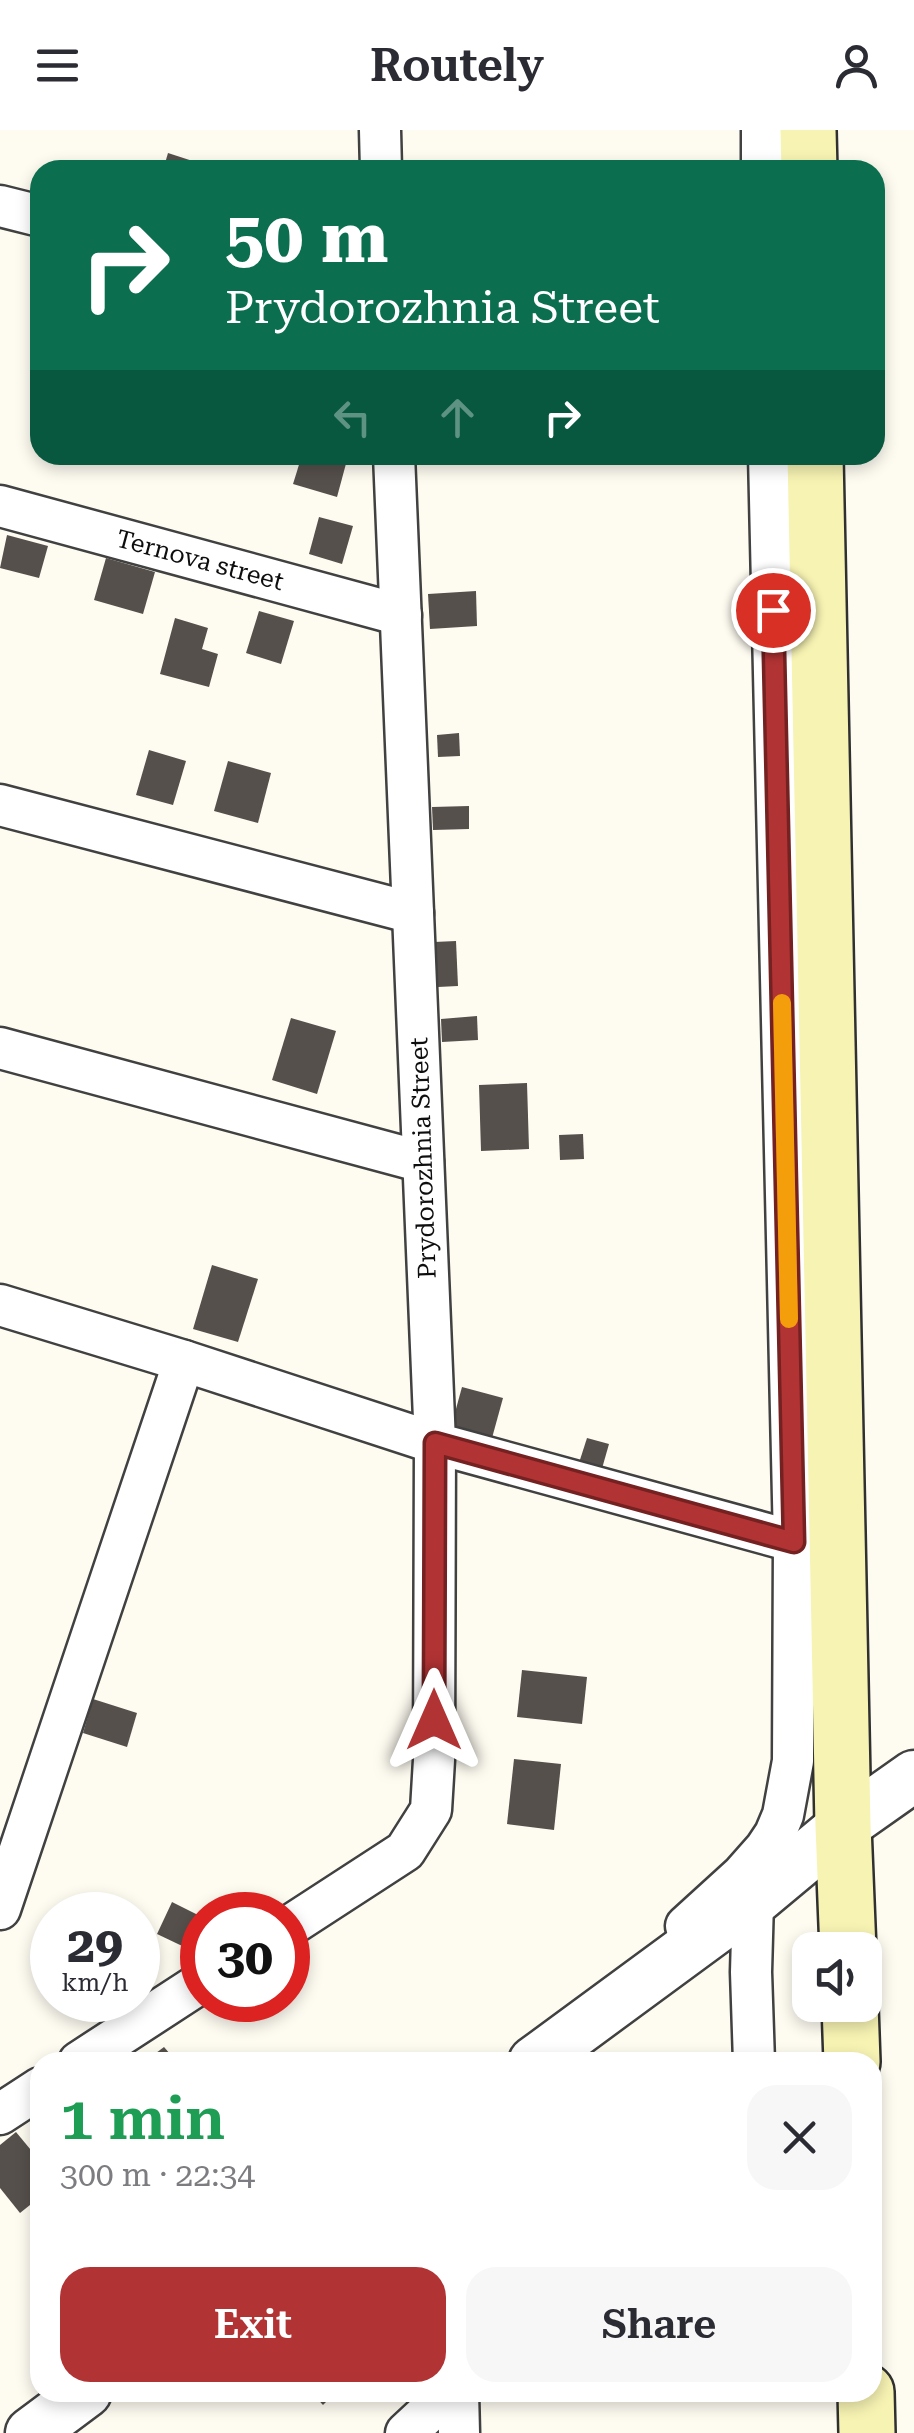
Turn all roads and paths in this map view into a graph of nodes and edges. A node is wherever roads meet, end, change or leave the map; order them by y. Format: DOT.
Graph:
graph roads {
  1 [pos="380,130"];
  2 [pos="762,130"];
  3 [pos="808,130"];
  4 [pos="382,160"];
  5 [pos="762,160"];
  6 [pos="809,160"];
  7 [pos="0,206"];
  8 [pos="30,214"];
  9 [pos="394,465"];
  10 [pos="769,465"];
  11 [pos="815,465"];
  12 [pos="0,506"];
  13 [pos="400,615"];
  14 [pos="0,804"];
  15 [pos="413,912"];
  16 [pos="0,1048"];
  17 [pos="423,1162"];
  18 [pos="0,1305"];
  19 [pos="184,1360"];
  20 [pos="435,1443"];
  21 [pos="816,1548"];
  22 [pos="914,1776"];
  23 [pos="843,1826"];
  24 [pos="752,1901"];
  25 [pos="0,1909"];
  26 [pos="310,1913"];
  27 [pos="847,1932"];
  28 [pos="672,1961"];
  29 [pos="180,1996"];
  30 [pos="851,2022"];
  31 [pos="94,2052"];
  32 [pos="548,2052"];
  33 [pos="754,2052"];
  34 [pos="852,2052"];
  35 [pos="30,2094"];
  36 [pos="0,2114"];
  37 [pos="73,2402"];
  38 [pos="439,2402"];
  39 [pos="458,2402"];
  40 [pos="866,2402"];
  41 [pos="31,2433"];
  42 [pos="406,2433"];
  43 [pos="459,2433"];
  44 [pos="867,2433"];
  1 -- 4 [label="street"];
  2 -- 5 [label="street"];
  3 -- 6 [label="main road"];
  7 -- 8 [label="street"];
  9 -- 13 [label="street, Prydorozhnia Street"];
  10 -- 21 [label="street"];
  11 -- 21 [label="main road"];
  12 -- 13 [label="street, Ternova street"];
  13 -- 15 [label="street, Prydorozhnia Street"];
  14 -- 15 [label="street"];
  15 -- 17 [label="street, Prydorozhnia Street"];
  16 -- 17 [label="street"];
  17 -- 20 [label="street, Prydorozhnia Street"];
  18 -- 19 [label="street"];
  19 -- 20 [label="street"];
  19 -- 25 [label="street"];
  20 -- 21 [label="street"];
  20 -- 26 [label="street, Prydorozhnia Street"];
  21 -- 23 [label="main road"];
  21 -- 28 [label="street"];
  22 -- 23 [label="street"];
  23 -- 24 [label="street"];
  23 -- 27 [label="main road"];
  24 -- 28 [label="street"];
  24 -- 33 [label="street"];
  28 -- 32 [label="street"];
  29 -- 31 [label="street"];
  30 -- 34 [label="main road"];
  35 -- 36 [label="street"];
  37 -- 41 [label="street"];
  38 -- 42 [label="street"];
  39 -- 43 [label="street"];
  40 -- 44 [label="main road"];
}
